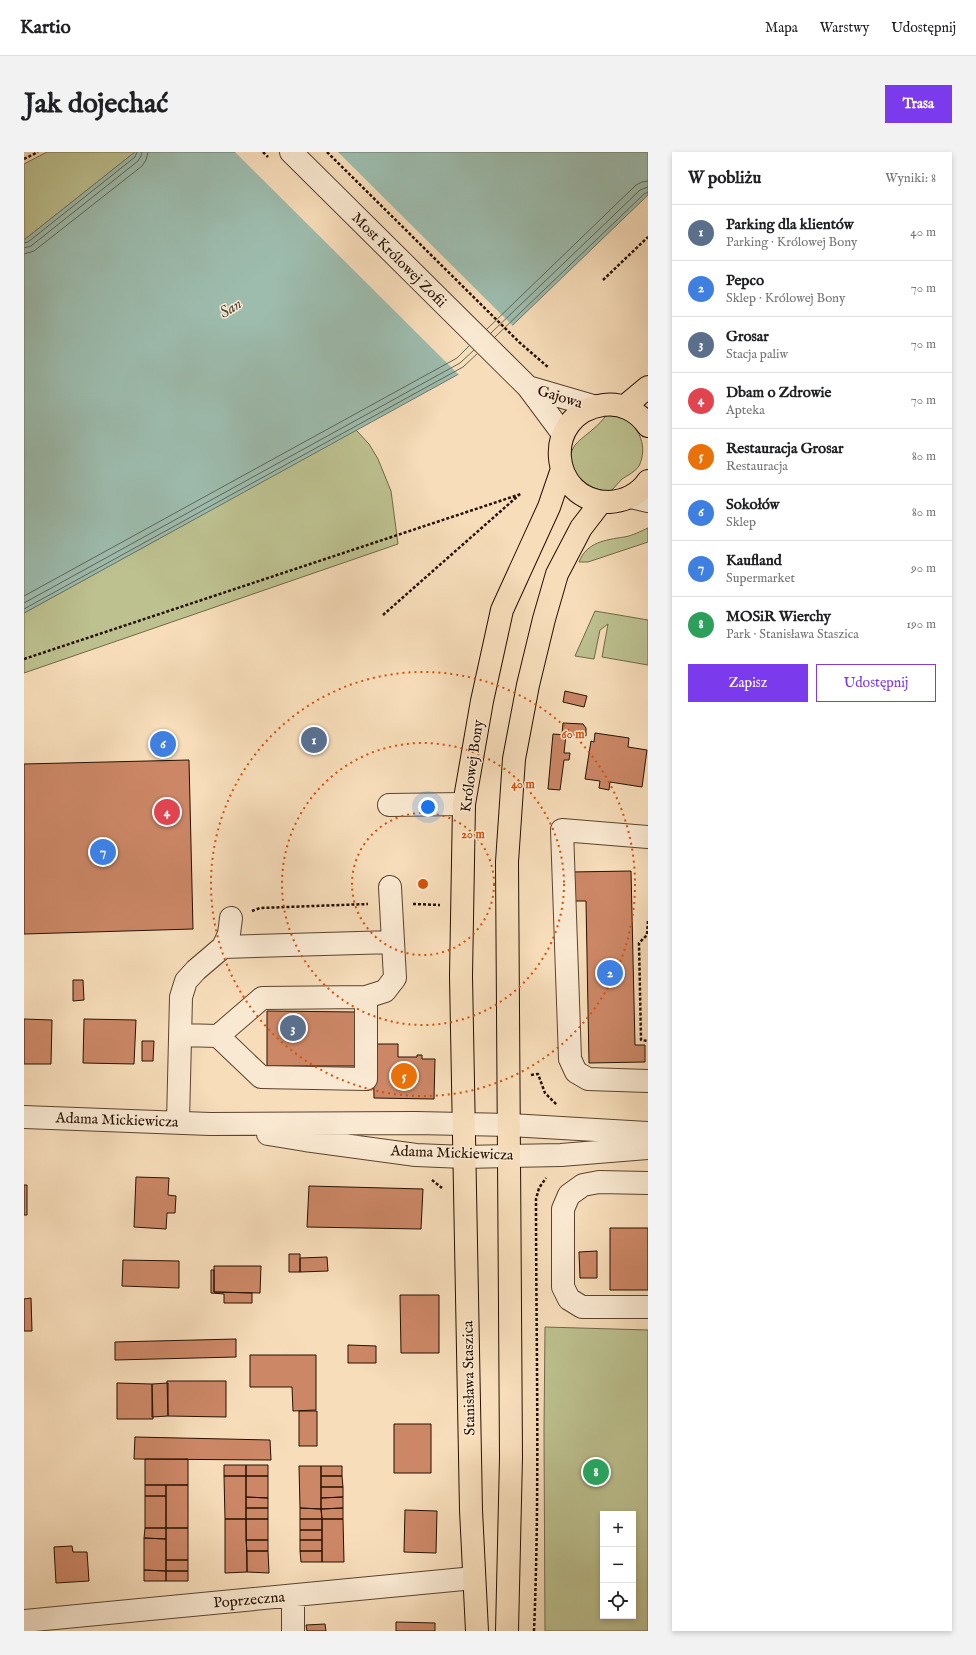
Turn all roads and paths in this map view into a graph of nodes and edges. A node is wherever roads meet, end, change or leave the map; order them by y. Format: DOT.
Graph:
graph roads {
  1 [pos="38,152"];
  2 [pos="291,152"];
  3 [pos="327,152"];
  4 [pos="24,158"];
  5 [pos="648,237"];
  6 [pos="603,280"];
  7 [pos="519,342"];
  8 [pos="507,368"];
  9 [pos="528,387"];
  10 [pos="648,387"];
  11 [pos="593,406"];
  12 [pos="624,407"];
  13 [pos="648,426"];
  14 [pos="563,434"];
  15 [pos="562,469"];
  16 [pos="648,481"];
  17 [pos="640,499"];
  18 [pos="601,502"];
  19 [pos="383,615"];
  20 [pos="24,659"];
  21 [pos="464,804"];
  22 [pos="389,805"];
  23 [pos="648,837"];
  24 [pos="391,895"];
  25 [pos="442,905"];
  26 [pos="240,917"];
  27 [pos="648,921"];
  28 [pos="393,942"];
  29 [pos="223,947"];
  30 [pos="366,997"];
  31 [pos="180,1035"];
  32 [pos="218,1036"];
  33 [pos="648,1041"];
  34 [pos="524,1075"];
  35 [pos="648,1081"];
  36 [pos="558,1106"];
  37 [pos="24,1117"];
  38 [pos="178,1122"];
  39 [pos="210,1124"];
  40 [pos="465,1125"];
  41 [pos="510,1125"];
  42 [pos="648,1133"];
  43 [pos="648,1148"];
  44 [pos="510,1156"];
  45 [pos="464,1157"];
  46 [pos="552,1175"];
  47 [pos="429,1177"];
  48 [pos="648,1183"];
  49 [pos="444,1193"];
  50 [pos="648,1306"];
  51 [pos="474,1578"];
  52 [pos="293,1596"];
  53 [pos="24,1621"];
  54 [pos="293,1631"];
  55 [pos="477,1631"];
  56 [pos="507,1631"];
  57 [pos="534,1631"];
  1 -- 4 [label="path"];
  2 -- 8 [label="street, Most Królowej Zofii"];
  3 -- 7 [label="path"];
  5 -- 6 [label="path"];
  8 -- 9 [label="street, Gajowa"];
  9 -- 11 [label="street, Gajowa"];
  9 -- 14 [label="street, Gajowa"];
  10 -- 12 [label="main road"];
  11 -- 12 [label="main road"];
  11 -- 14 [label="main road"];
  12 -- 13 [label="main road"];
  14 -- 15 [label="main road"];
  15 -- 18 [label="main road"];
  15 -- 21 [label="main road, Królowej Bony"];
  16 -- 17 [label="main road"];
  17 -- 18 [label="main road"];
  18 -- 41 [label="main road"];
  19 -- 20 [label="path"];
  21 -- 22 [label="street"];
  21 -- 40 [label="main road, Królowej Bony"];
  23 -- 35 [label="street"];
  24 -- 25 [label="path"];
  24 -- 26 [label="path"];
  24 -- 28 [label="street"];
  26 -- 29 [label="street"];
  27 -- 33 [label="path"];
  28 -- 29 [label="street"];
  28 -- 30 [label="street"];
  29 -- 31 [label="street"];
  30 -- 32 [label="street"];
  30 -- 32 [label="street"];
  31 -- 32 [label="street"];
  31 -- 38 [label="street"];
  34 -- 36 [label="path"];
  37 -- 38 [label="street, Adama Mickiewicza"];
  38 -- 39 [label="street, Adama Mickiewicza"];
  39 -- 40 [label="street, Adama Mickiewicza"];
  39 -- 45 [label="street, Adama Mickiewicza"];
  40 -- 41 [label="street, Adama Mickiewicza"];
  40 -- 45 [label="main road, Stanisława Staszica"];
  41 -- 42 [label="street, Adama Mickiewicza"];
  41 -- 44 [label="main road"];
  43 -- 44 [label="street, Adama Mickiewicza"];
  44 -- 45 [label="street, Adama Mickiewicza"];
  44 -- 56 [label="main road"];
  45 -- 51 [label="main road, Stanisława Staszica"];
  46 -- 57 [label="path"];
  47 -- 49 [label="path"];
  48 -- 50 [label="street"];
  51 -- 52 [label="street, Poprzeczna"];
  51 -- 55 [label="main road, Stanisława Staszica"];
  52 -- 53 [label="street, Poprzeczna"];
  52 -- 54 [label="street"];
}
